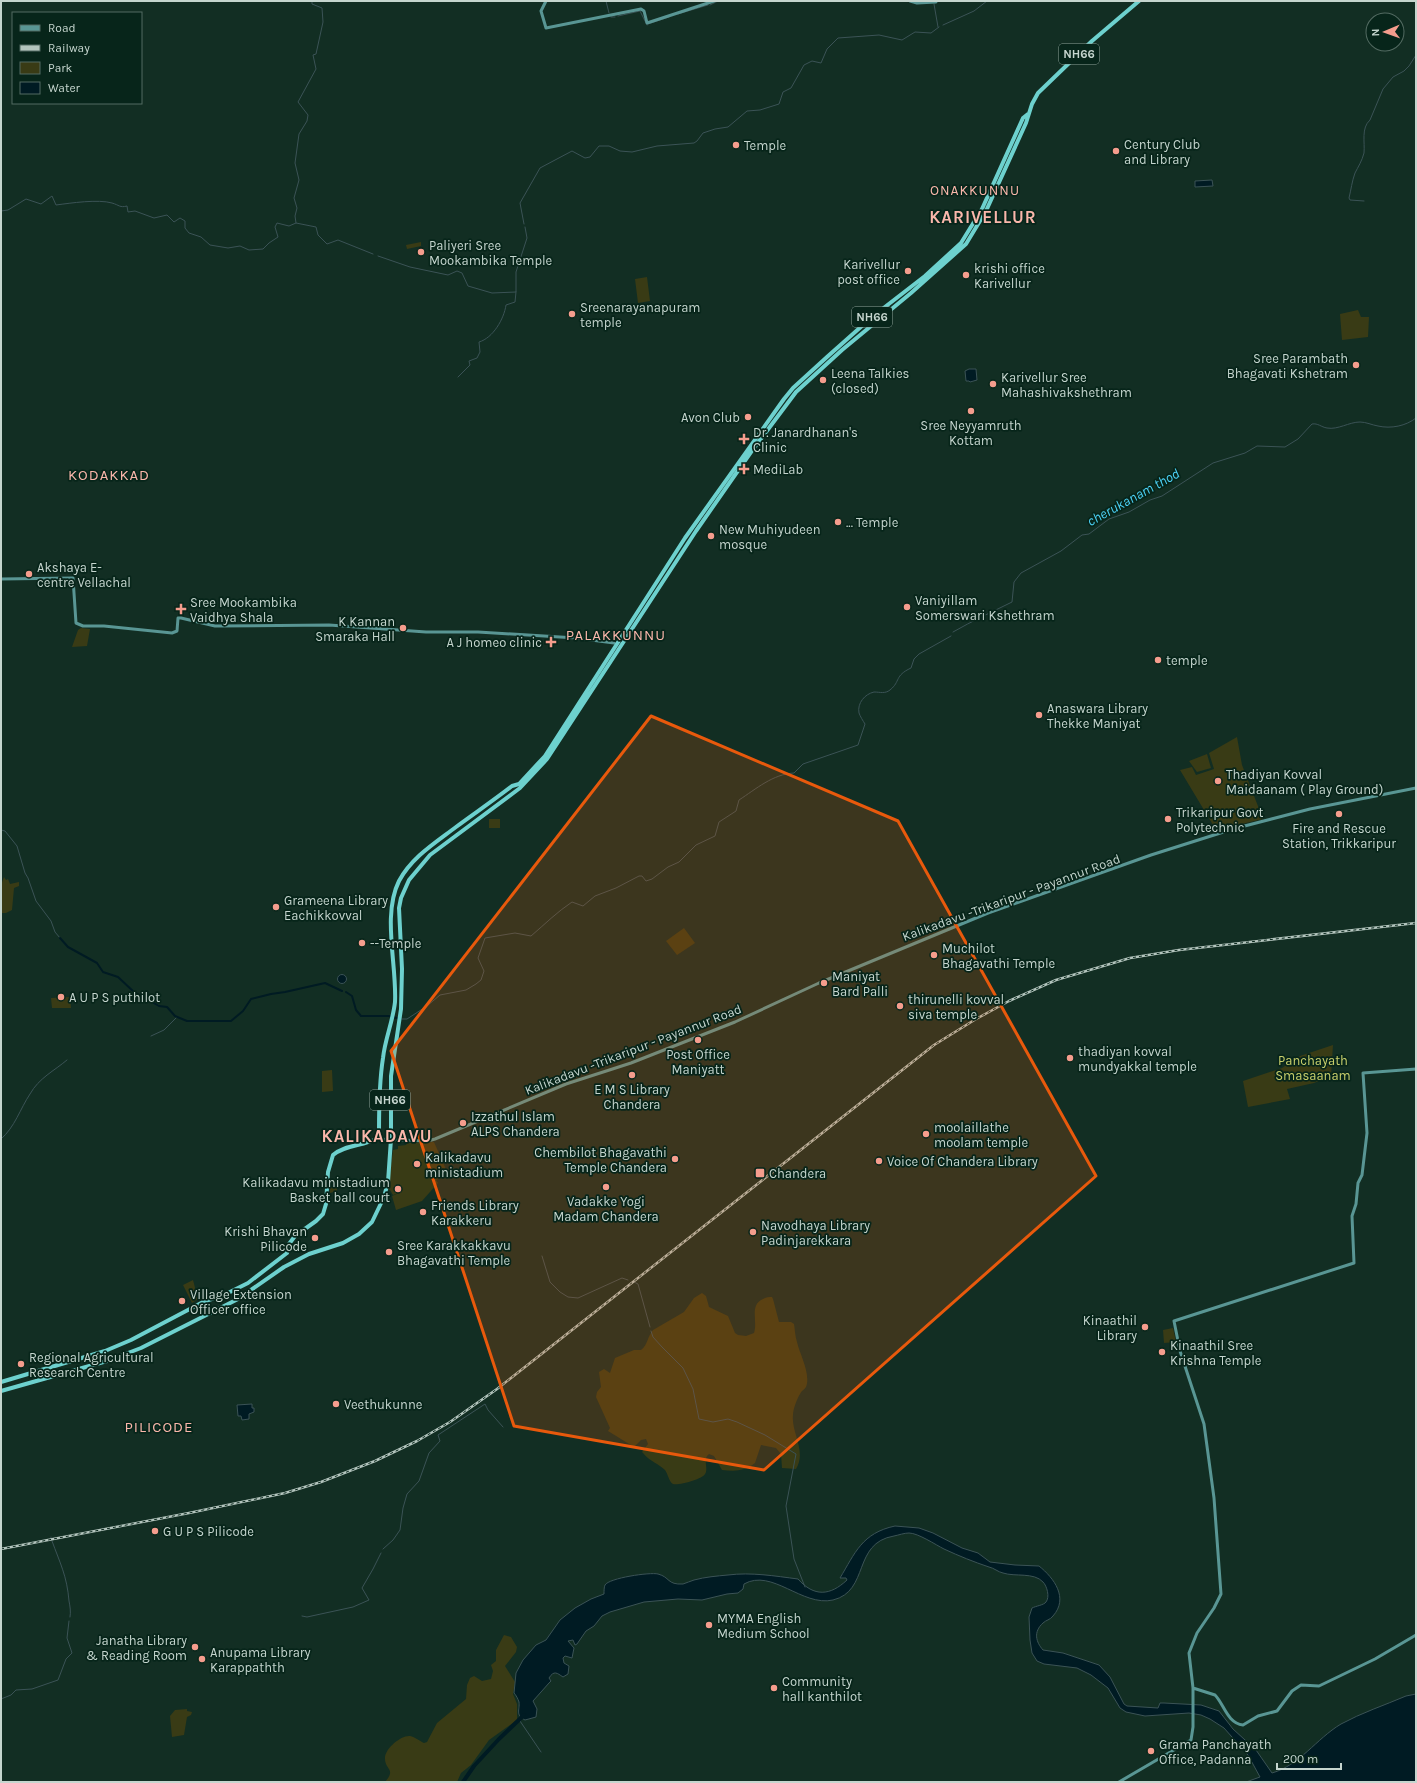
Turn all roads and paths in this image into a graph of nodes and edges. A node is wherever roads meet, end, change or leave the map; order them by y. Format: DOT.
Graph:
graph roads {
  1 [pos="546,1"];
  2 [pos="714,1"];
  3 [pos="910,1"];
  4 [pos="1139,1"];
  5 [pos="936,2"];
  6 [pos="979,219"];
  7 [pos="772,420"];
  8 [pos="1,579"];
  9 [pos="614,643"];
  10 [pos="616,650"];
  11 [pos="1416,788"];
  12 [pos="1416,1069"];
  13 [pos="376,1139"];
  14 [pos="391,1139"];
  15 [pos="1,1382"];
  16 [pos="1,1391"];
  17 [pos="1416,1636"];
  18 [pos="1193,1688"];
  19 [pos="1119,1782"];
  1 -- 2 [label="main road"];
  3 -- 5 [label="main road"];
  4 -- 6 [label="highway, NH66"];
  6 -- 7 [label="highway, NH66"];
  6 -- 7 [label="highway, NH66"];
  7 -- 10 [label="highway, NH66"];
  8 -- 9 [label="main road"];
  10 -- 13 [label="highway, NH66"];
  10 -- 14 [label="highway, NH66"];
  11 -- 14 [label="main road, Kalikadavu -Trikaripur - Payannur Road"];
  12 -- 18 [label="main road"];
  13 -- 14 [label="main road, Kalikadavu -Trikaripur - Payannur Road"];
  13 -- 15 [label="highway"];
  14 -- 16 [label="highway, NH66"];
  17 -- 18 [label="main road"];
  18 -- 19 [label="main road"];
}
